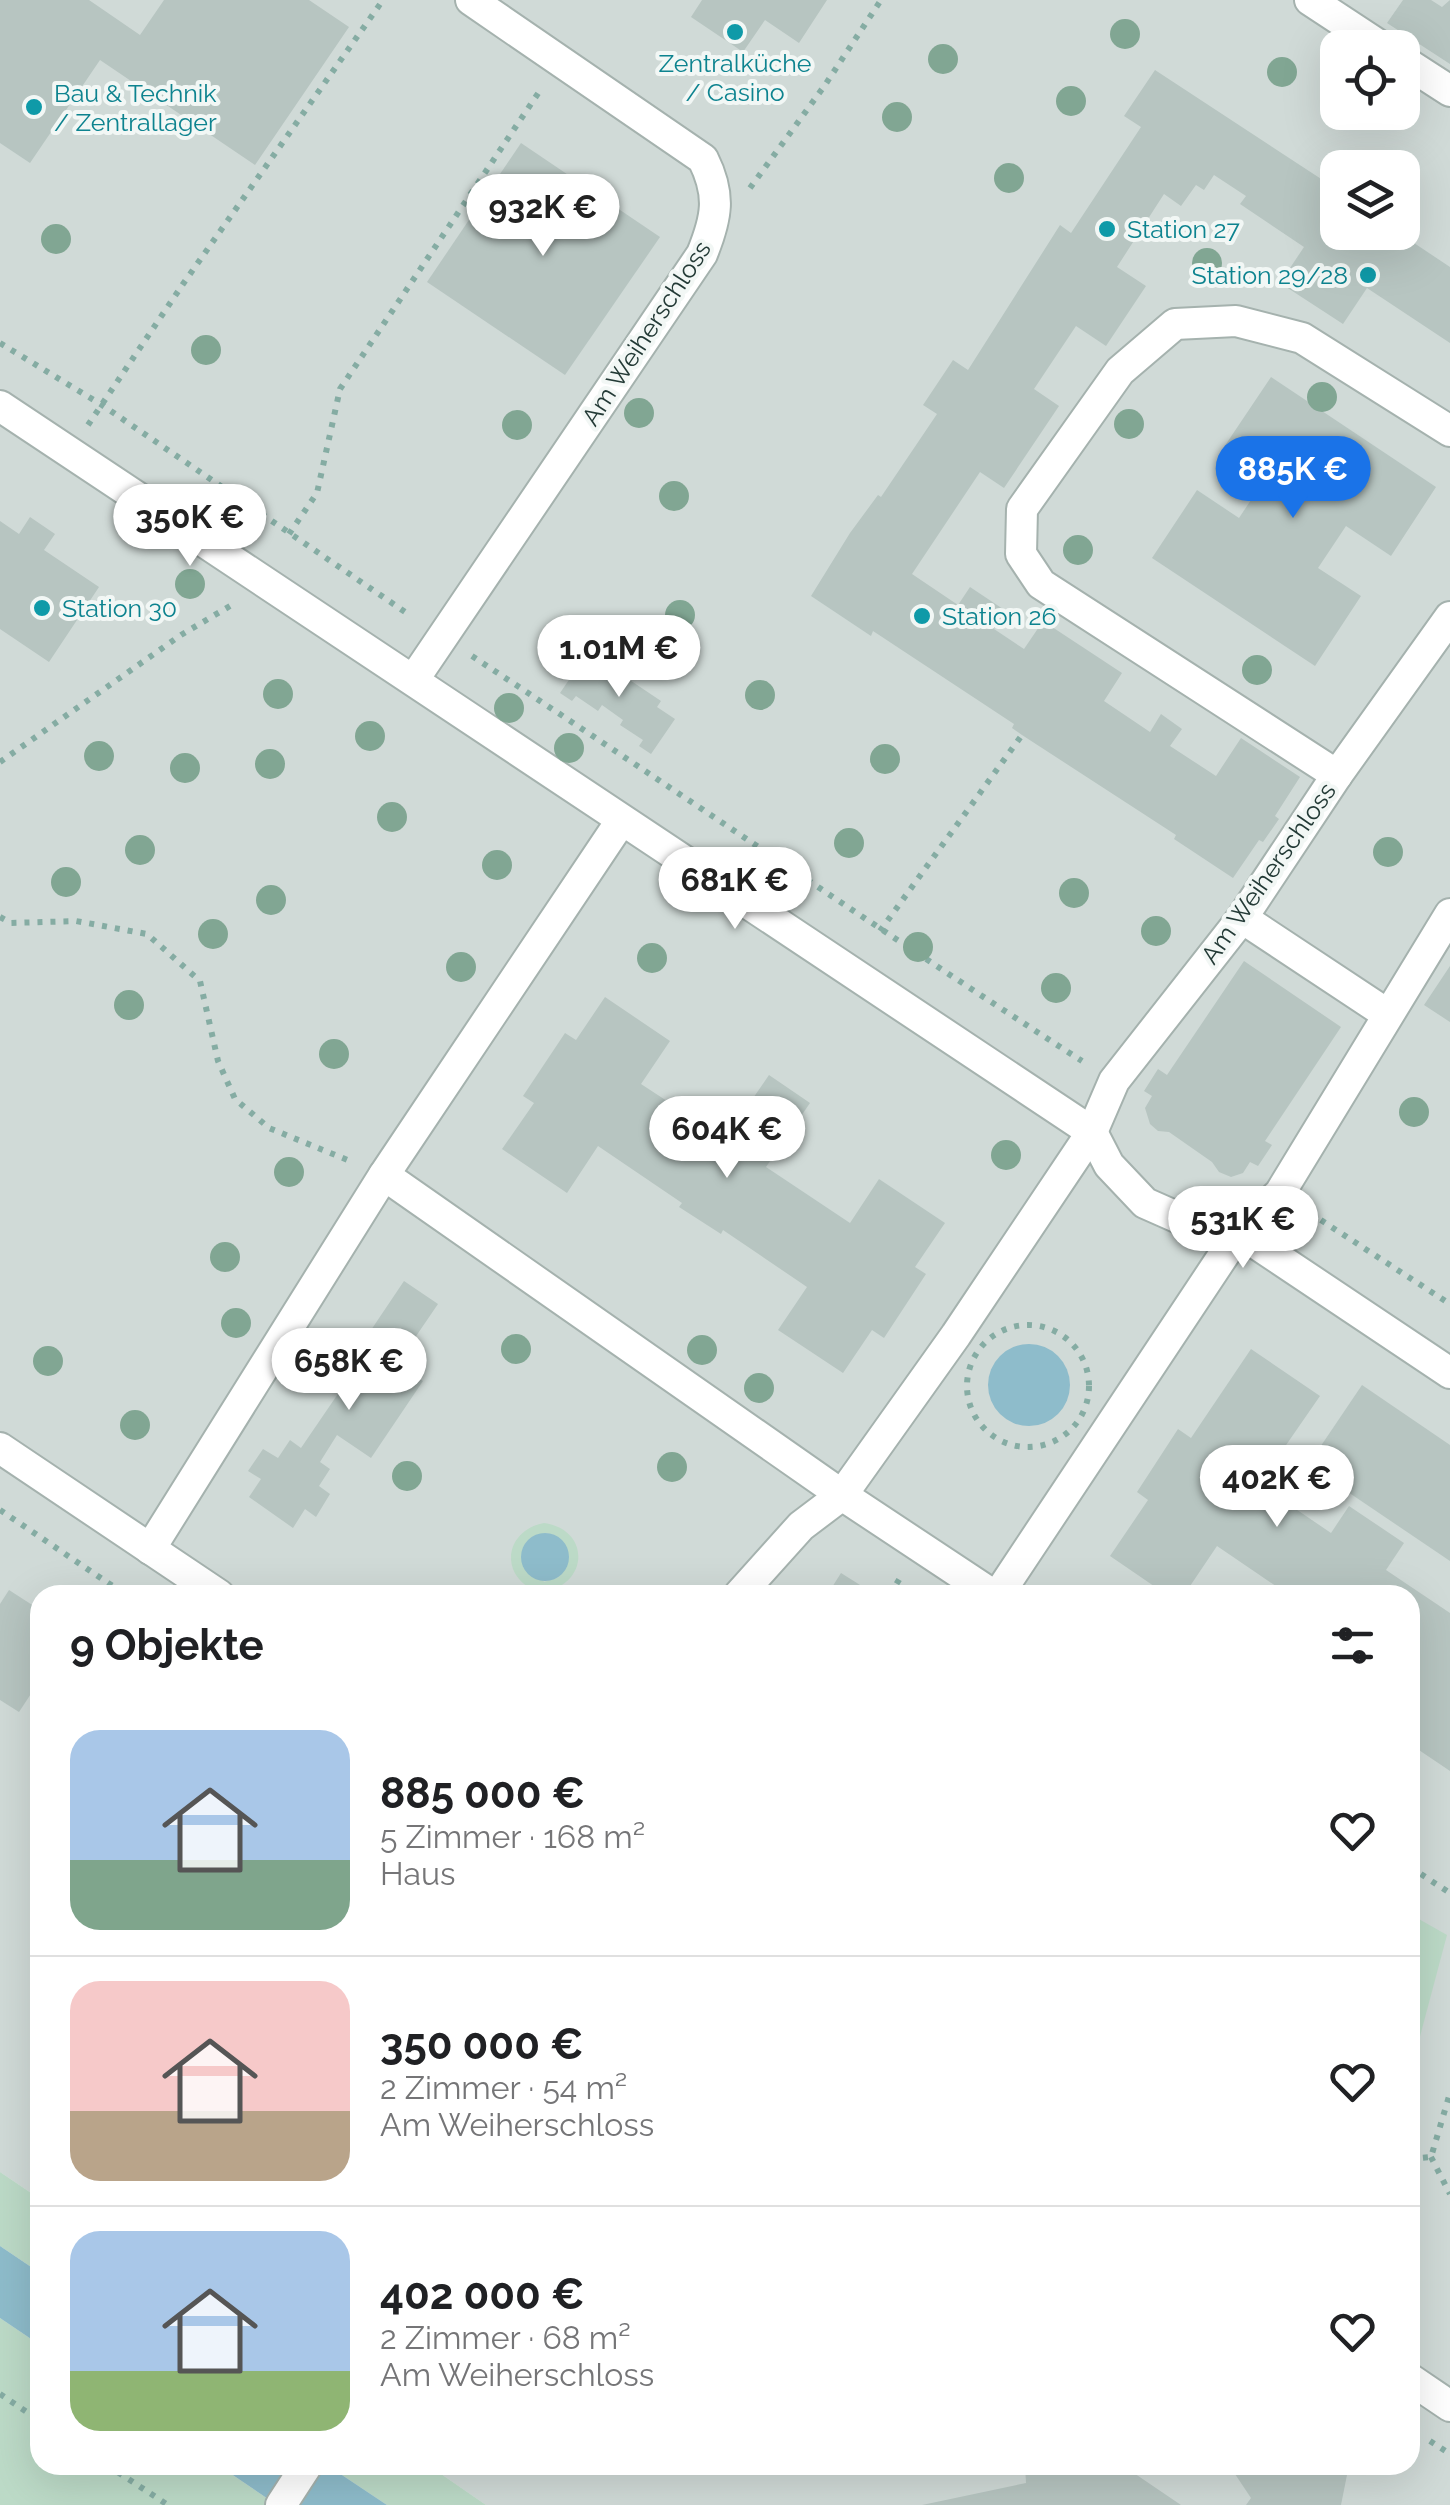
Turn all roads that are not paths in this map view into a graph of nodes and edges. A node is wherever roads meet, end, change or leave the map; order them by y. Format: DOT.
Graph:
graph roads {
  1 [pos="1310,0"];
  2 [pos="459,4"];
  3 [pos="1355,30"];
  4 [pos="1420,72"];
  5 [pos="1450,92"];
  6 [pos="0,406"];
  7 [pos="1450,431"];
  8 [pos="1450,617"];
  9 [pos="414,679"];
  10 [pos="1337,775"];
  11 [pos="621,821"];
  12 [pos="1450,914"];
  13 [pos="1242,918"];
  14 [pos="1387,1014"];
  15 [pos="1092,1132"];
  16 [pos="384,1175"];
  17 [pos="1239,1232"];
  18 [pos="1450,1372"];
  19 [pos="0,1448"];
  20 [pos="842,1495"];
  21 [pos="150,1548"];
  22 [pos="204,1585"];
  23 [pos="747,1585"];
  24 [pos="981,1585"];
  25 [pos="1003,1585"];
  26 [pos="1420,2386"];
  27 [pos="1450,2406"];
  28 [pos="300,2475"];
  29 [pos="281,2505"];
  1 -- 3 [label="street"];
  2 -- 9 [label="street, Am Weiherschloss"];
  4 -- 5 [label="street"];
  6 -- 9 [label="street"];
  7 -- 10 [label="street"];
  8 -- 10 [label="street, Am Weiherschloss"];
  9 -- 11 [label="street"];
  10 -- 13 [label="street, Am Weiherschloss"];
  11 -- 15 [label="street"];
  11 -- 16 [label="street"];
  12 -- 14 [label="street"];
  13 -- 14 [label="street"];
  13 -- 15 [label="street, Am Weiherschloss"];
  14 -- 17 [label="street"];
  15 -- 17 [label="street"];
  15 -- 20 [label="street, Am Weiherschloss"];
  16 -- 20 [label="street"];
  16 -- 21 [label="street"];
  17 -- 18 [label="street"];
  17 -- 25 [label="street"];
  19 -- 21 [label="street"];
  20 -- 23 [label="street, Am Weiherschloss"];
  20 -- 24 [label="street"];
  21 -- 22 [label="street"];
  26 -- 27 [label="street"];
  28 -- 29 [label="street"];
}
